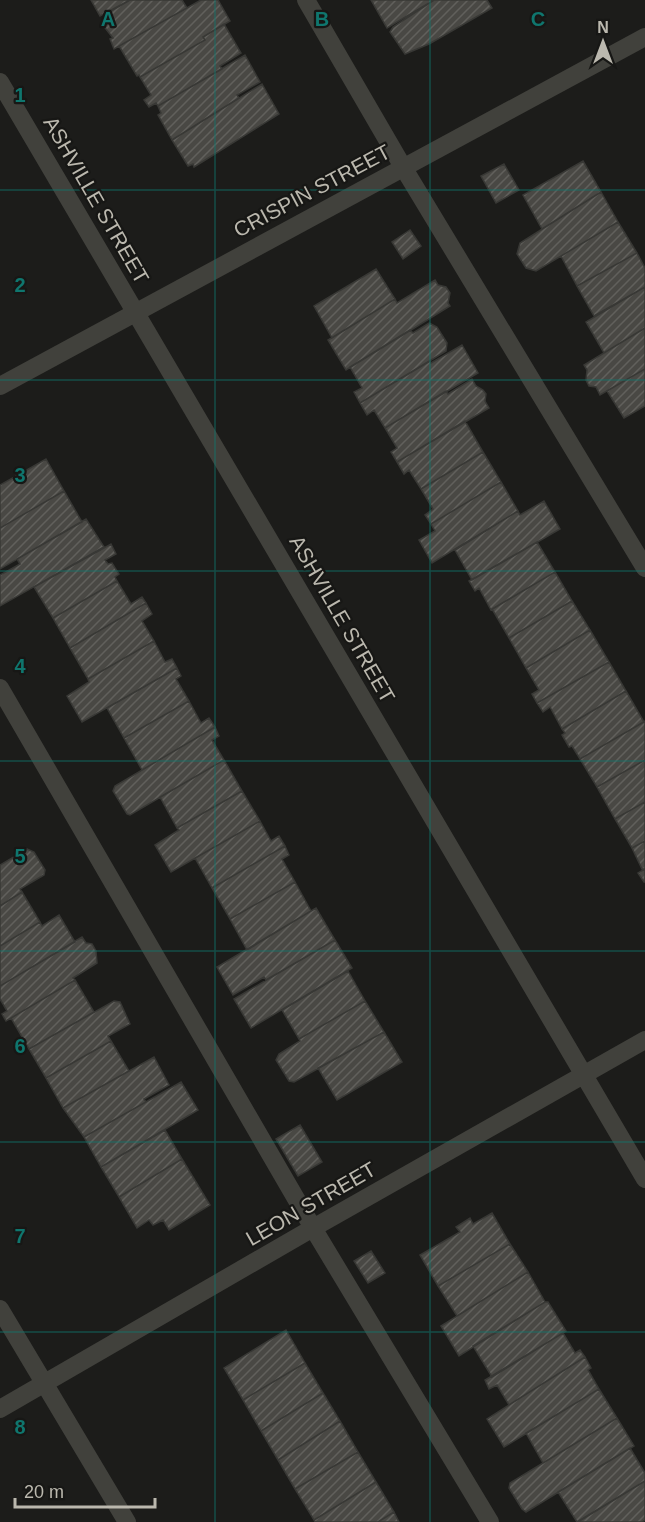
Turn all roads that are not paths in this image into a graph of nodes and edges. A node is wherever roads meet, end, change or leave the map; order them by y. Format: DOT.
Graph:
graph roads {
  1 [pos="306,0"];
  2 [pos="645,37"];
  3 [pos="0,82"];
  4 [pos="403,167"];
  5 [pos="135,312"];
  6 [pos="0,386"];
  7 [pos="645,568"];
  8 [pos="0,687"];
  9 [pos="645,1040"];
  10 [pos="583,1075"];
  11 [pos="645,1179"];
  12 [pos="313,1228"];
  13 [pos="0,1310"];
  14 [pos="44,1383"];
  15 [pos="0,1409"];
  16 [pos="127,1522"];
  17 [pos="490,1522"];
  1 -- 4 [label="street"];
  2 -- 4 [label="street, CRISPIN STREET"];
  3 -- 5 [label="street, ASHVILLE STREET"];
  4 -- 5 [label="street, CRISPIN STREET"];
  4 -- 7 [label="street"];
  5 -- 6 [label="street, CRISPIN STREET"];
  5 -- 10 [label="street, ASHVILLE STREET"];
  8 -- 12 [label="street"];
  9 -- 10 [label="street, LEON STREET"];
  10 -- 11 [label="street, ASHVILLE STREET"];
  10 -- 12 [label="street, LEON STREET"];
  12 -- 14 [label="street, LEON STREET"];
  12 -- 17 [label="street"];
  13 -- 14 [label="street"];
  14 -- 15 [label="street, LEON STREET"];
  14 -- 16 [label="street"];
}
